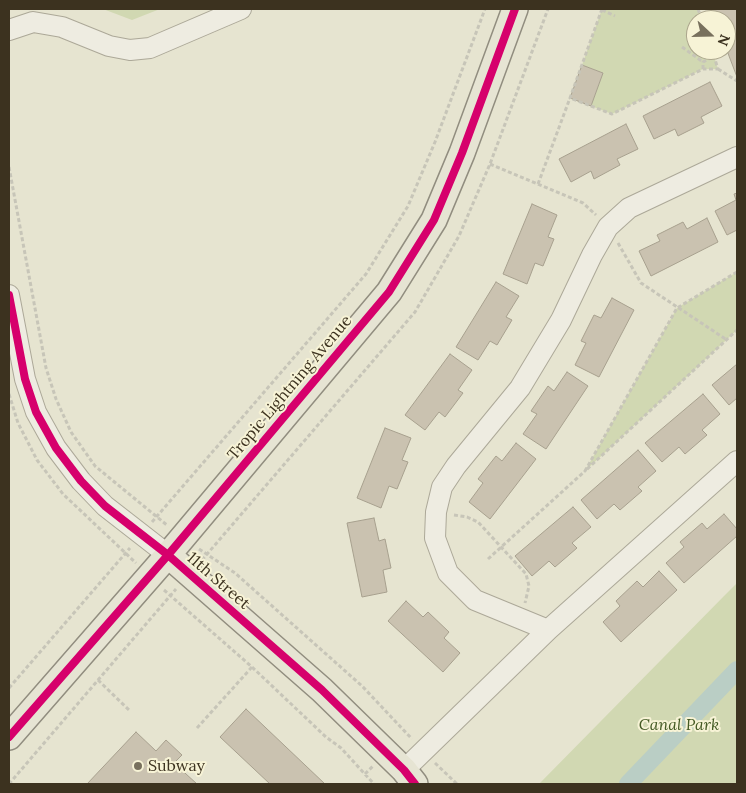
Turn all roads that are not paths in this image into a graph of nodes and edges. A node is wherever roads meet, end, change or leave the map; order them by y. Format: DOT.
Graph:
graph roads {
  1 [pos="241,9"];
  2 [pos="515,9"];
  3 [pos="9,30"];
  4 [pos="737,157"];
  5 [pos="9,295"];
  6 [pos="737,461"];
  7 [pos="168,555"];
  8 [pos="548,630"];
  9 [pos="9,737"];
  10 [pos="410,777"];
  1 -- 3 [label="street"];
  2 -- 7 [label="main road, Tropic Lightning Avenue"];
  4 -- 8 [label="street"];
  5 -- 7 [label="street, 11th Street"];
  6 -- 8 [label="street"];
  7 -- 9 [label="main road, Tropic Lightning Avenue"];
  7 -- 10 [label="main road, 11th Street"];
  8 -- 10 [label="street"];
}
